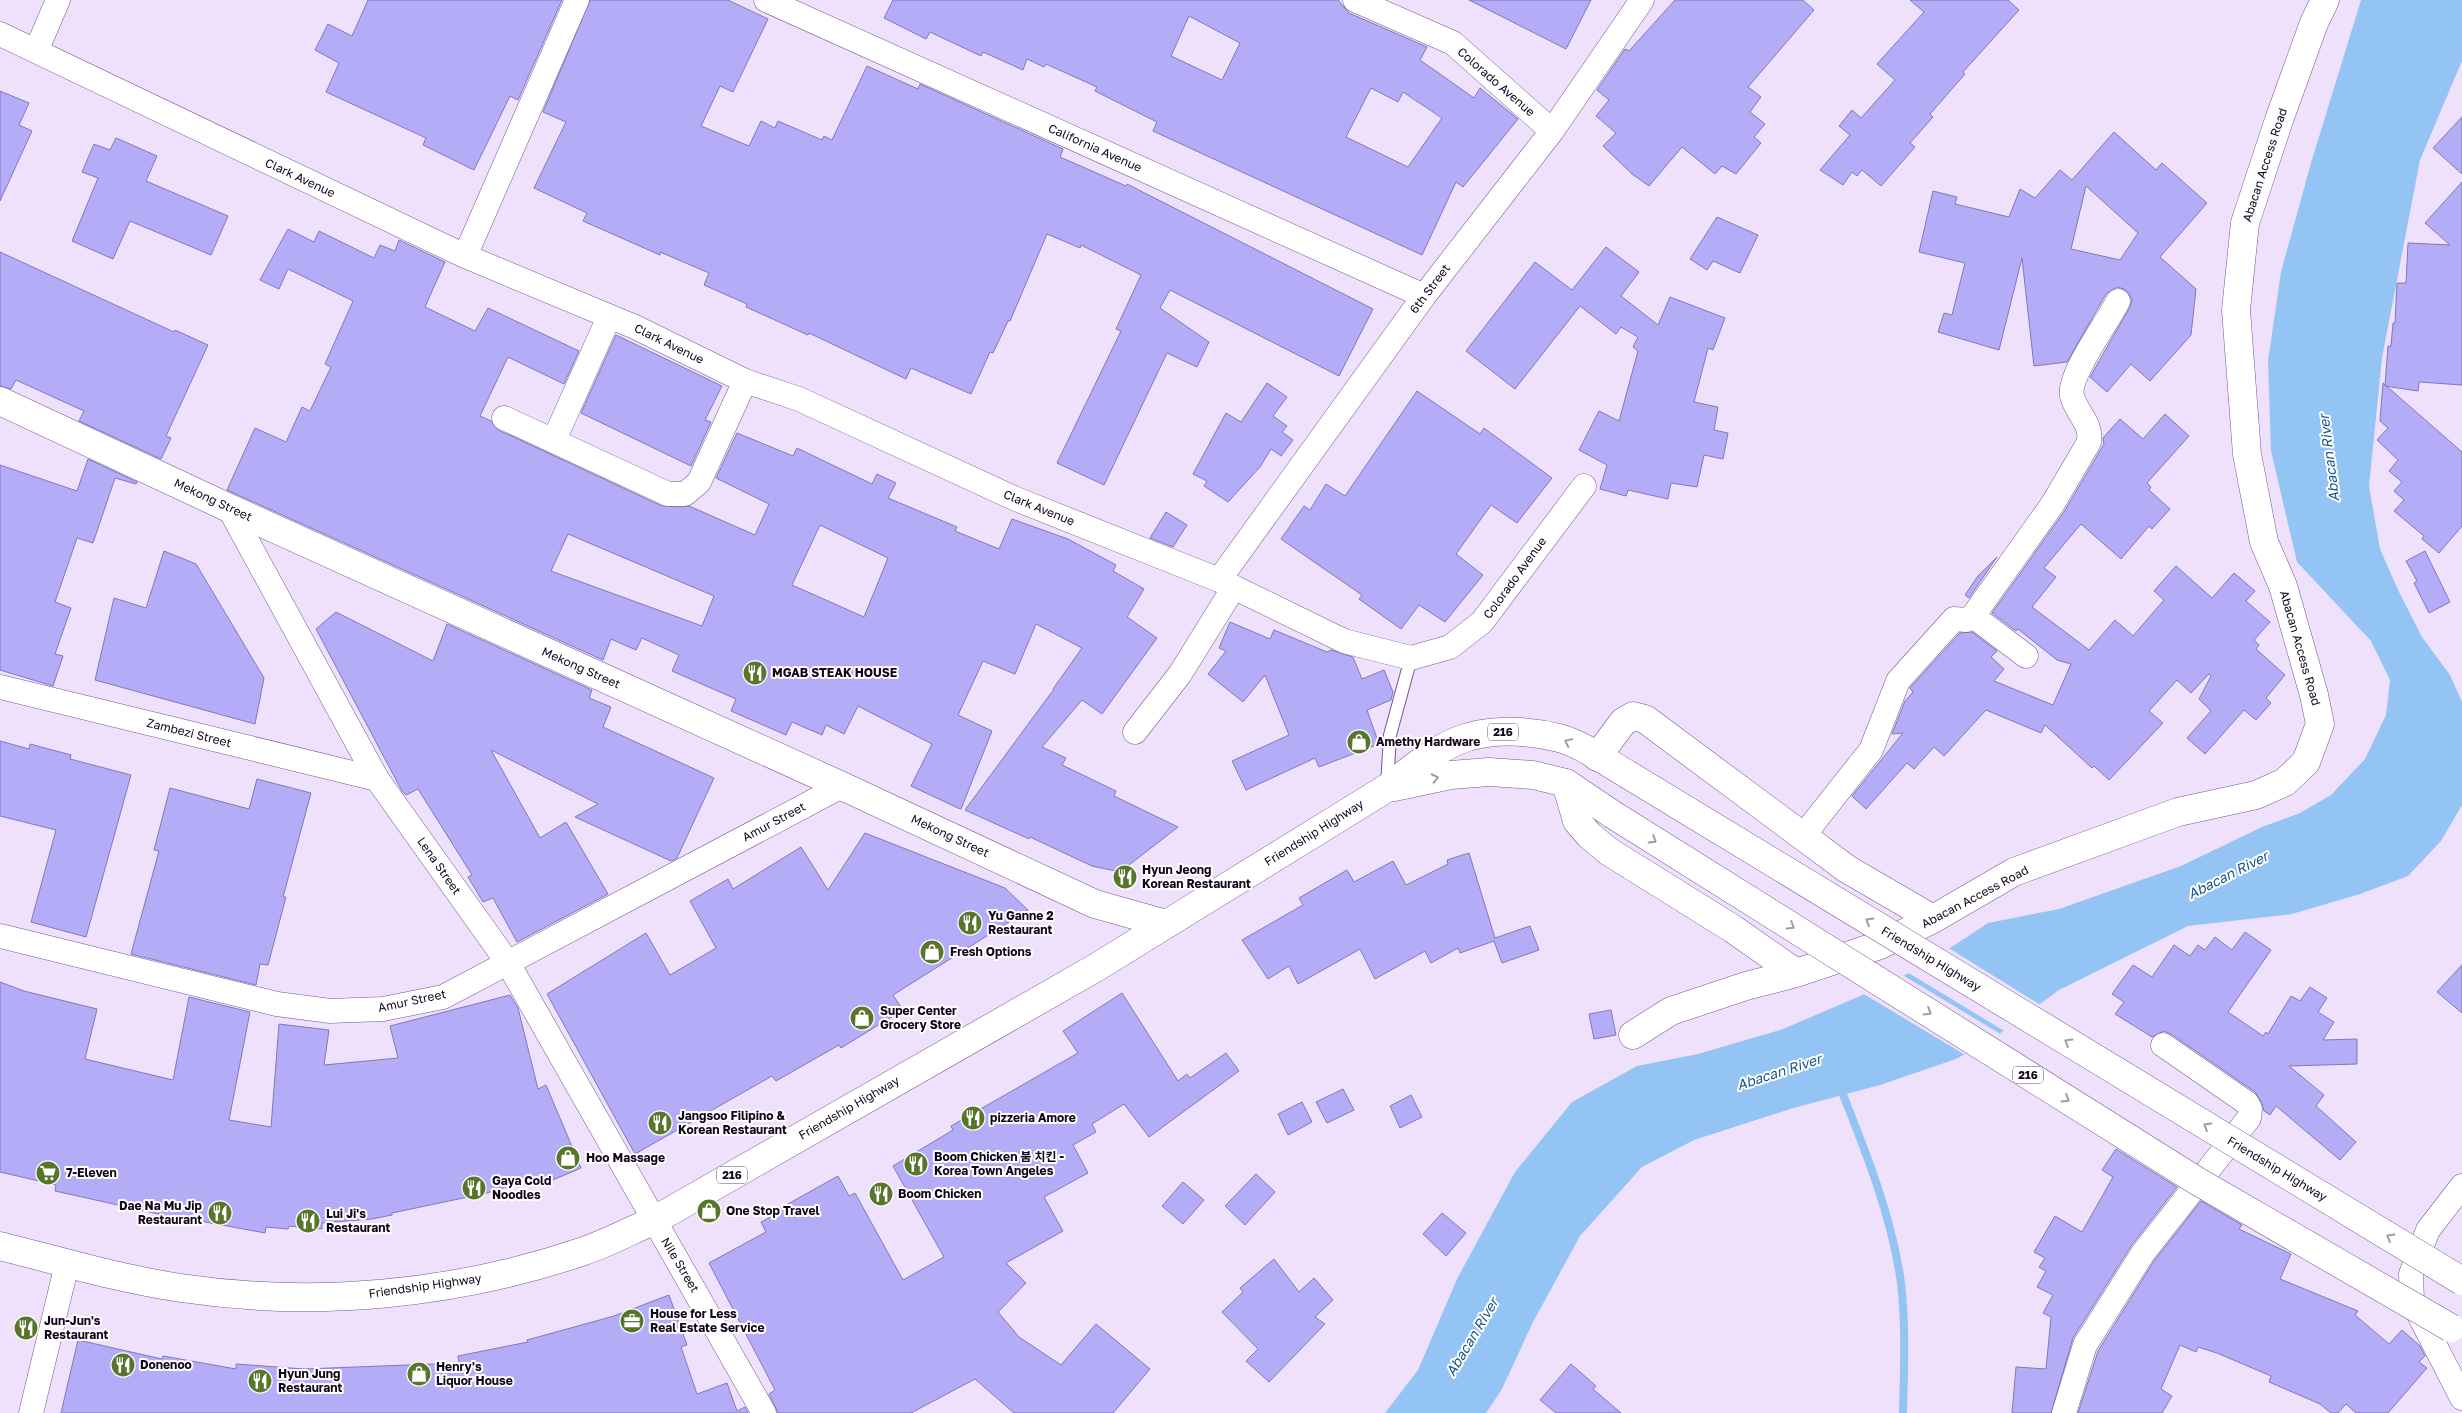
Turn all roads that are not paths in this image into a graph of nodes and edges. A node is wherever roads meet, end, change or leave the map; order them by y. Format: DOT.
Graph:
graph roads {
  1 [pos="58,0"];
  2 [pos="577,0"];
  3 [pos="766,0"];
  4 [pos="1355,0"];
  5 [pos="1642,0"];
  6 [pos="2325,0"];
  7 [pos="0,34"];
  8 [pos="36,51"];
  9 [pos="1552,131"];
  10 [pos="465,256"];
  11 [pos="1424,296"];
  12 [pos="2118,301"];
  13 [pos="609,317"];
  14 [pos="745,381"];
  15 [pos="0,402"];
  16 [pos="504,418"];
  17 [pos="554,440"];
  18 [pos="1584,486"];
  19 [pos="228,508"];
  20 [pos="1227,584"];
  21 [pos="1973,616"];
  22 [pos="1344,641"];
  23 [pos="2026,656"];
  24 [pos="1411,658"];
  25 [pos="0,687"];
  26 [pos="1134,732"];
  27 [pos="1597,757"];
  28 [pos="377,779"];
  29 [pos="1566,783"];
  30 [pos="842,786"];
  31 [pos="1387,788"];
  32 [pos="1803,836"];
  33 [pos="1933,920"];
  34 [pos="1166,924"];
  35 [pos="0,936"];
  36 [pos="508,963"];
  37 [pos="1796,973"];
  38 [pos="1633,1034"];
  39 [pos="2163,1045"];
  40 [pos="2462,1186"];
  41 [pos="654,1221"];
  42 [pos="0,1246"];
  43 [pos="67,1264"];
  44 [pos="2462,1281"];
  45 [pos="2456,1331"];
  46 [pos="2462,1398"];
  47 [pos="31,1413"];
  48 [pos="764,1413"];
  49 [pos="2064,1413"];
  1 -- 8 [label="street"];
  2 -- 10 [label="street"];
  3 -- 11 [label="street, California Avenue"];
  4 -- 9 [label="street, Colorado Avenue"];
  5 -- 9 [label="street, 6th Street"];
  6 -- 33 [label="main road, Abacan Access Road"];
  7 -- 8 [label="street, Clark Avenue"];
  8 -- 10 [label="street, Clark Avenue"];
  9 -- 11 [label="street, 6th Street"];
  10 -- 13 [label="street, Clark Avenue"];
  11 -- 20 [label="street, 6th Street"];
  12 -- 21 [label="street"];
  13 -- 14 [label="street, Clark Avenue"];
  13 -- 17 [label="street"];
  14 -- 17 [label="street"];
  14 -- 20 [label="street, Clark Avenue"];
  15 -- 19 [label="main road, Mekong Street"];
  16 -- 17 [label="street"];
  18 -- 24 [label="street, Colorado Avenue"];
  19 -- 28 [label="street, Lena Street"];
  19 -- 30 [label="main road, Mekong Street"];
  20 -- 22 [label="street, Clark Avenue"];
  20 -- 26 [label="street, 6th Street"];
  21 -- 23 [label="street"];
  21 -- 32 [label="street"];
  22 -- 24 [label="street, Colorado Avenue"];
  24 -- 31 [label="lane"];
  25 -- 28 [label="street, Zambezi Street"];
  27 -- 31 [label="main road, Friendship Highway / 216, one-way"];
  27 -- 32 [label="main road"];
  44 -- 27 [label="main road, Friendship Highway / 216, one-way, bridge"];
  28 -- 36 [label="street, Lena Street"];
  31 -- 29 [label="main road, Friendship Highway / 216, one-way"];
  29 -- 37 [label="main road"];
  29 -- 45 [label="main road, Friendship Highway / 216, one-way, bridge"];
  30 -- 34 [label="main road, Mekong Street"];
  30 -- 36 [label="street, Amur Street"];
  31 -- 34 [label="main road, Friendship Highway / 216"];
  32 -- 33 [label="main road"];
  33 -- 37 [label="main road, Abacan Access Road"];
  34 -- 41 [label="main road, Friendship Highway / 216"];
  35 -- 36 [label="street, Amur Street"];
  36 -- 41 [label="street, Lena Street"];
  37 -- 38 [label="main road, Abacan Access Road"];
  39 -- 49 [label="street"];
  40 -- 46 [label="street"];
  41 -- 43 [label="main road, Friendship Highway / 216"];
  41 -- 48 [label="street, Nile Street"];
  42 -- 43 [label="main road, Friendship Highway / 216"];
  43 -- 47 [label="street"];
}
